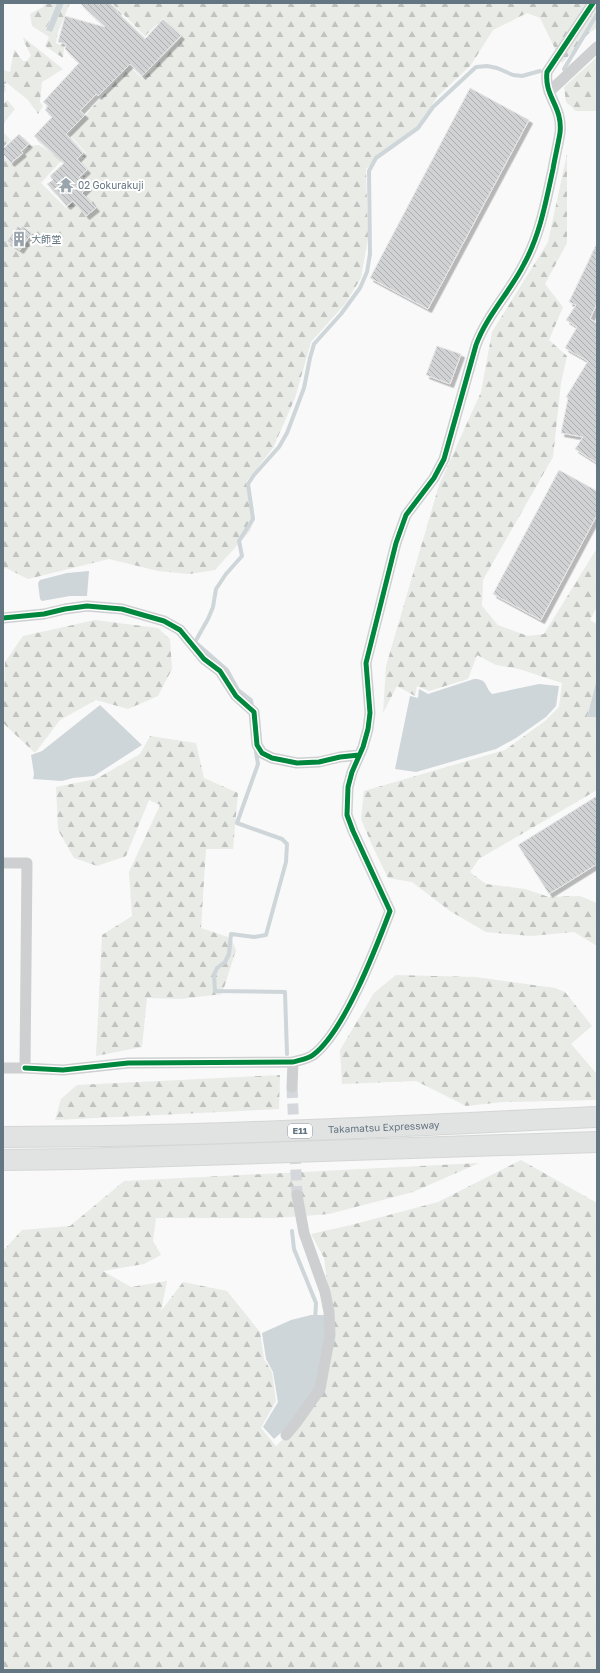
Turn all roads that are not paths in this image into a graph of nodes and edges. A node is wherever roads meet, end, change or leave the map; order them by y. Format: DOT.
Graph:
graph roads {
  1 [pos="593,3"];
  2 [pos="597,47"];
  3 [pos="548,92"];
  4 [pos="3,618"];
  5 [pos="359,755"];
  6 [pos="3,863"];
  7 [pos="293,1062"];
  8 [pos="3,1068"];
  9 [pos="25,1068"];
  10 [pos="292,1087"];
  11 [pos="597,1117"];
  12 [pos="3,1137"];
  13 [pos="597,1142"];
  14 [pos="3,1160"];
  15 [pos="297,1196"];
  16 [pos="286,1435"];
  1 -- 3 [label="street"];
  2 -- 3 [label="street"];
  3 -- 5 [label="street"];
  4 -- 5 [label="street"];
  5 -- 7 [label="street"];
  6 -- 9 [label="street"];
  7 -- 9 [label="street"];
  7 -- 10 [label="street"];
  8 -- 9 [label="street"];
  11 -- 12 [label="highway, Takamatsu Expressway / E11"];
  13 -- 14 [label="highway, Takamatsu Expressway / E11"];
  15 -- 16 [label="street"];
}
